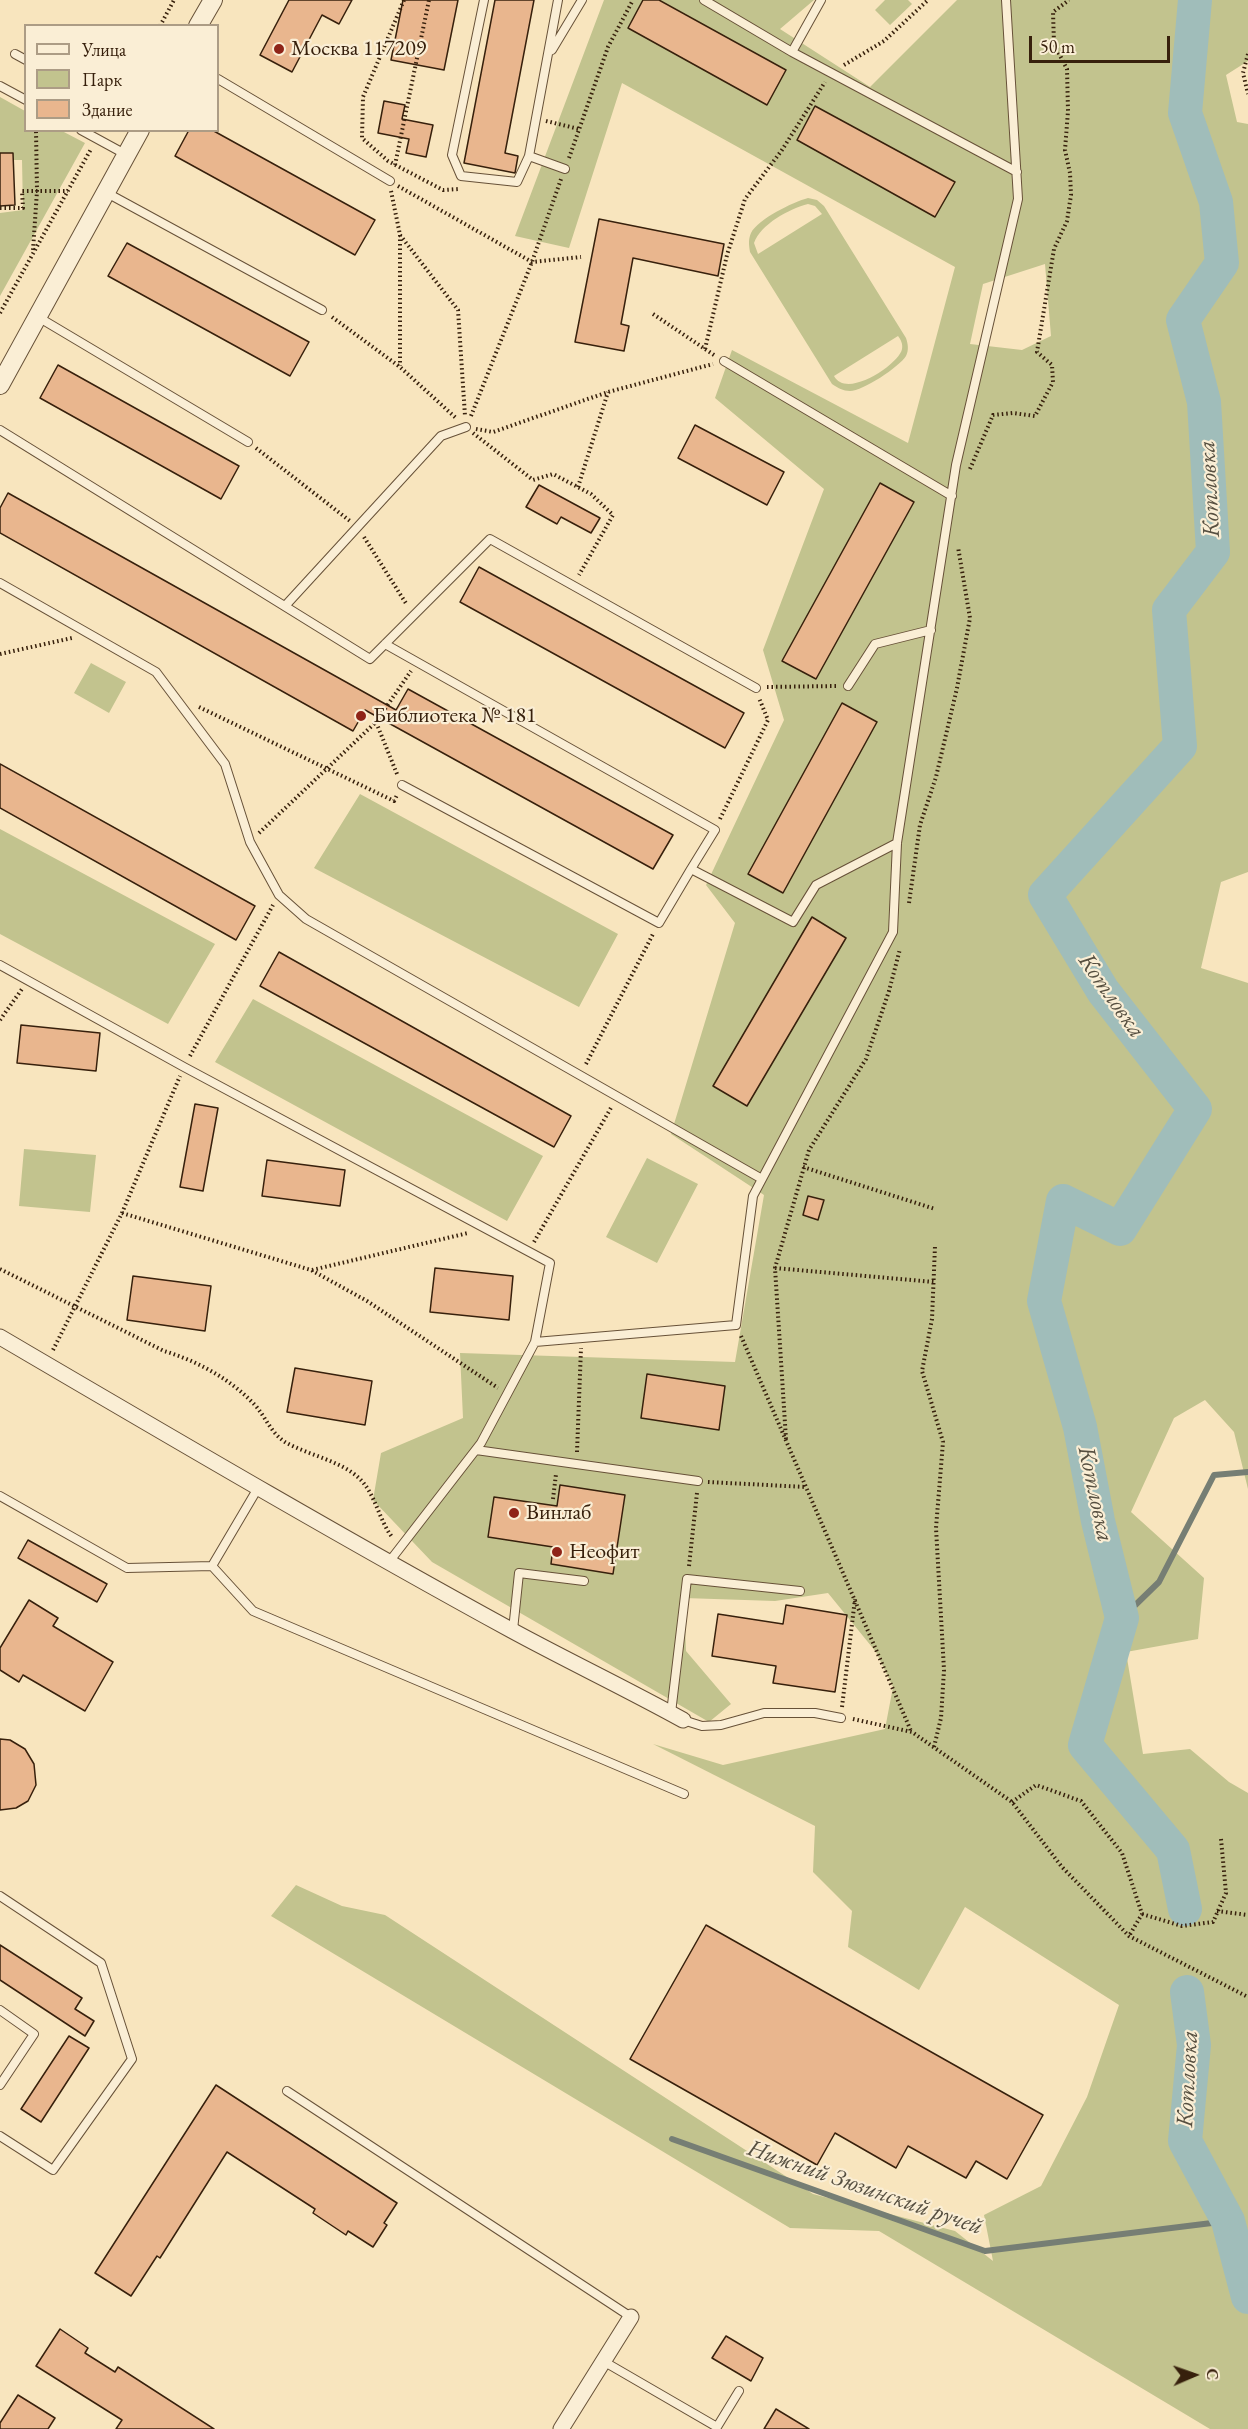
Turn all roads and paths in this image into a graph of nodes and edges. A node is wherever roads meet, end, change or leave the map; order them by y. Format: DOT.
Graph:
graph roads {
  1 [pos="174,0"];
  2 [pos="213,0"];
  3 [pos="404,0"];
  4 [pos="429,0"];
  5 [pos="484,0"];
  6 [pos="558,0"];
  7 [pos="582,0"];
  8 [pos="633,0"];
  9 [pos="704,0"];
  10 [pos="821,0"];
  11 [pos="928,0"];
  12 [pos="1006,0"];
  13 [pos="1069,0"];
  14 [pos="161,24"];
  15 [pos="199,24"];
  16 [pos="792,52"];
  17 [pos="15,54"];
  18 [pos="1248,54"];
  19 [pos="549,56"];
  20 [pos="24,59"];
  21 [pos="831,72"];
  22 [pos="219,79"];
  23 [pos="0,86"];
  24 [pos="1248,94"];
  25 [pos="24,99"];
  26 [pos="536,118"];
  27 [pos="579,129"];
  28 [pos="36,132"];
  29 [pos="85,132"];
  30 [pos="139,132"];
  31 [pos="97,139"];
  32 [pos="127,155"];
  33 [pos="529,156"];
  34 [pos="395,165"];
  35 [pos="565,169"];
  36 [pos="1017,172"];
  37 [pos="461,176"];
  38 [pos="390,181"];
  39 [pos="37,191"];
  40 [pos="68,191"];
  41 [pos="106,192"];
  42 [pos="0,208"];
  43 [pos="400,235"];
  44 [pos="1054,249"];
  45 [pos="33,253"];
  46 [pos="581,257"];
  47 [pos="532,262"];
  48 [pos="322,310"];
  49 [pos="0,313"];
  50 [pos="653,314"];
  51 [pos="38,317"];
  52 [pos="705,349"];
  53 [pos="724,361"];
  54 [pos="400,367"];
  55 [pos="0,385"];
  56 [pos="608,392"];
  57 [pos="466,427"];
  58 [pos="0,430"];
  59 [pos="248,442"];
  60 [pos="578,488"];
  61 [pos="952,496"];
  62 [pos="358,528"];
  63 [pos="0,583"];
  64 [pos="573,585"];
  65 [pos="285,606"];
  66 [pos="413,614"];
  67 [pos="931,630"];
  68 [pos="89,634"];
  69 [pos="385,644"];
  70 [pos="0,654"];
  71 [pos="417,662"];
  72 [pos="848,686"];
  73 [pos="756,688"];
  74 [pos="171,694"];
  75 [pos="376,722"];
  76 [pos="327,767"];
  77 [pos="402,785"];
  78 [pos="715,830"];
  79 [pos="250,842"];
  80 [pos="897,843"];
  81 [pos="691,869"];
  82 [pos="279,896"];
  83 [pos="659,923"];
  84 [pos="0,965"];
  85 [pos="28,981"];
  86 [pos="0,1020"];
  87 [pos="184,1067"];
  88 [pos="580,1075"];
  89 [pos="617,1097"];
  90 [pos="803,1167"];
  91 [pos="762,1179"];
  92 [pos="936,1209"];
  93 [pos="122,1212"];
  94 [pos="487,1229"];
  95 [pos="935,1246"];
  96 [pos="529,1251"];
  97 [pos="775,1268"];
  98 [pos="0,1269"];
  99 [pos="310,1270"];
  100 [pos="934,1282"];
  101 [pos="74,1307"];
  102 [pos="736,1325"];
  103 [pos="0,1337"];
  104 [pos="581,1338"];
  105 [pos="535,1342"];
  106 [pos="45,1364"];
  107 [pos="507,1394"];
  108 [pos="476,1450"];
  109 [pos="558,1461"];
  110 [pos="577,1464"];
  111 [pos="698,1481"];
  112 [pos="806,1487"];
  113 [pos="258,1488"];
  114 [pos="0,1496"];
  115 [pos="553,1499"];
  116 [pos="400,1547"];
  117 [pos="389,1562"];
  118 [pos="212,1566"];
  119 [pos="687,1579"];
  120 [pos="584,1581"];
  121 [pos="800,1591"];
  122 [pos="855,1599"];
  123 [pos="513,1630"];
  124 [pos="677,1717"];
  125 [pos="841,1718"];
  126 [pos="912,1732"];
  127 [pos="933,1747"];
  128 [pos="684,1794"];
  129 [pos="1012,1802"];
  130 [pos="1221,1839"];
  131 [pos="0,1896"];
  132 [pos="1217,1911"];
  133 [pos="1142,1914"];
  134 [pos="1248,1915"];
  135 [pos="1129,1936"];
  136 [pos="1248,1997"];
  137 [pos="0,2010"];
  138 [pos="0,2085"];
  139 [pos="287,2091"];
  140 [pos="0,2136"];
  141 [pos="631,2317"];
  142 [pos="603,2361"];
  143 [pos="739,2391"];
  144 [pos="561,2429"];
  1 -- 14 [label="path"];
  2 -- 15 [label="street"];
  3 -- 34 [label="path"];
  4 -- 34 [label="path"];
  5 -- 37 [label="lane"];
  6 -- 19 [label="lane"];
  7 -- 19 [label="lane"];
  8 -- 27 [label="path"];
  9 -- 16 [label="lane"];
  10 -- 16 [label="lane"];
  11 -- 21 [label="path"];
  12 -- 36 [label="lane"];
  13 -- 44 [label="path"];
  16 -- 21 [label="lane"];
  17 -- 20 [label="lane"];
  18 -- 24 [label="path"];
  19 -- 26 [label="lane"];
  21 -- 36 [label="lane"];
  21 -- 52 [label="path"];
  22 -- 38 [label="lane"];
  23 -- 25 [label="lane"];
  26 -- 27 [label="path"];
  26 -- 33 [label="lane"];
  27 -- 35 [label="path"];
  28 -- 39 [label="path"];
  29 -- 31 [label="lane"];
  30 -- 32 [label="street"];
  31 -- 32 [label="lane"];
  31 -- 40 [label="path"];
  32 -- 41 [label="street"];
  33 -- 35 [label="lane"];
  33 -- 37 [label="lane"];
  34 -- 37 [label="path"];
  35 -- 47 [label="path"];
  36 -- 61 [label="lane"];
  38 -- 43 [label="path"];
  38 -- 47 [label="path"];
  39 -- 40 [label="path"];
  39 -- 42 [label="path"];
  39 -- 45 [label="path"];
  40 -- 45 [label="path"];
  41 -- 48 [label="lane"];
  41 -- 51 [label="street"];
  43 -- 54 [label="path"];
  43 -- 57 [label="path"];
  45 -- 49 [label="path"];
  46 -- 47 [label="path"];
  47 -- 57 [label="path"];
  48 -- 54 [label="path"];
  50 -- 52 [label="path"];
  51 -- 55 [label="street"];
  51 -- 59 [label="lane"];
  52 -- 53 [label="path"];
  53 -- 56 [label="path"];
  53 -- 61 [label="lane"];
  54 -- 57 [label="path"];
  56 -- 57 [label="path"];
  56 -- 60 [label="path"];
  57 -- 60 [label="path"];
  57 -- 62 [label="lane"];
  58 -- 65 [label="lane"];
  59 -- 62 [label="path"];
  60 -- 64 [label="path"];
  61 -- 67 [label="lane"];
  62 -- 65 [label="lane"];
  62 -- 66 [label="path"];
  63 -- 68 [label="lane"];
  64 -- 66 [label="lane"];
  64 -- 73 [label="lane"];
  65 -- 69 [label="lane"];
  66 -- 69 [label="lane"];
  67 -- 72 [label="lane"];
  67 -- 80 [label="lane"];
  68 -- 70 [label="path"];
  68 -- 74 [label="lane"];
  69 -- 71 [label="lane"];
  71 -- 75 [label="path"];
  71 -- 78 [label="lane"];
  72 -- 73 [label="path"];
  73 -- 78 [label="path"];
  74 -- 76 [label="path"];
  74 -- 79 [label="lane"];
  75 -- 76 [label="path"];
  75 -- 77 [label="path"];
  76 -- 77 [label="path"];
  76 -- 79 [label="path"];
  77 -- 83 [label="lane"];
  78 -- 81 [label="lane"];
  79 -- 82 [label="lane"];
  80 -- 81 [label="lane"];
  80 -- 91 [label="lane"];
  81 -- 83 [label="lane"];
  82 -- 87 [label="path"];
  82 -- 88 [label="lane"];
  83 -- 88 [label="path"];
  84 -- 85 [label="lane"];
  85 -- 86 [label="path"];
  85 -- 87 [label="lane"];
  87 -- 93 [label="path"];
  87 -- 94 [label="lane"];
  88 -- 89 [label="lane"];
  89 -- 91 [label="lane"];
  89 -- 96 [label="path"];
  90 -- 92 [label="path"];
  91 -- 102 [label="lane"];
  93 -- 99 [label="path"];
  93 -- 101 [label="path"];
  94 -- 96 [label="lane"];
  94 -- 99 [label="path"];
  95 -- 100 [label="path"];
  96 -- 105 [label="lane"];
  97 -- 100 [label="path"];
  98 -- 101 [label="path"];
  99 -- 107 [label="path"];
  100 -- 127 [label="path"];
  101 -- 106 [label="path"];
  101 -- 116 [label="path"];
  102 -- 104 [label="lane"];
  102 -- 112 [label="path"];
  103 -- 106 [label="street"];
  104 -- 105 [label="lane"];
  104 -- 110 [label="path"];
  105 -- 107 [label="lane"];
  106 -- 113 [label="street"];
  107 -- 108 [label="lane"];
  108 -- 109 [label="lane"];
  108 -- 116 [label="lane"];
  109 -- 110 [label="lane"];
  109 -- 115 [label="path"];
  110 -- 111 [label="lane"];
  111 -- 112 [label="path"];
  111 -- 119 [label="path"];
  112 -- 122 [label="path"];
  113 -- 117 [label="street"];
  113 -- 118 [label="lane"];
  114 -- 118 [label="lane"];
  116 -- 117 [label="lane"];
  117 -- 123 [label="street"];
  118 -- 128 [label="lane"];
  119 -- 121 [label="lane"];
  119 -- 124 [label="lane"];
  120 -- 123 [label="lane"];
  122 -- 125 [label="path"];
  122 -- 126 [label="path"];
  123 -- 124 [label="street"];
  124 -- 125 [label="lane"];
  125 -- 126 [label="path"];
  126 -- 127 [label="path"];
  127 -- 129 [label="path"];
  129 -- 133 [label="path"];
  129 -- 135 [label="path"];
  130 -- 132 [label="path"];
  131 -- 140 [label="lane"];
  132 -- 133 [label="path"];
  132 -- 134 [label="path"];
  133 -- 135 [label="path"];
  135 -- 136 [label="path"];
  137 -- 138 [label="lane"];
  139 -- 141 [label="lane"];
  141 -- 142 [label="street"];
  142 -- 143 [label="lane"];
  142 -- 144 [label="street"];
}
